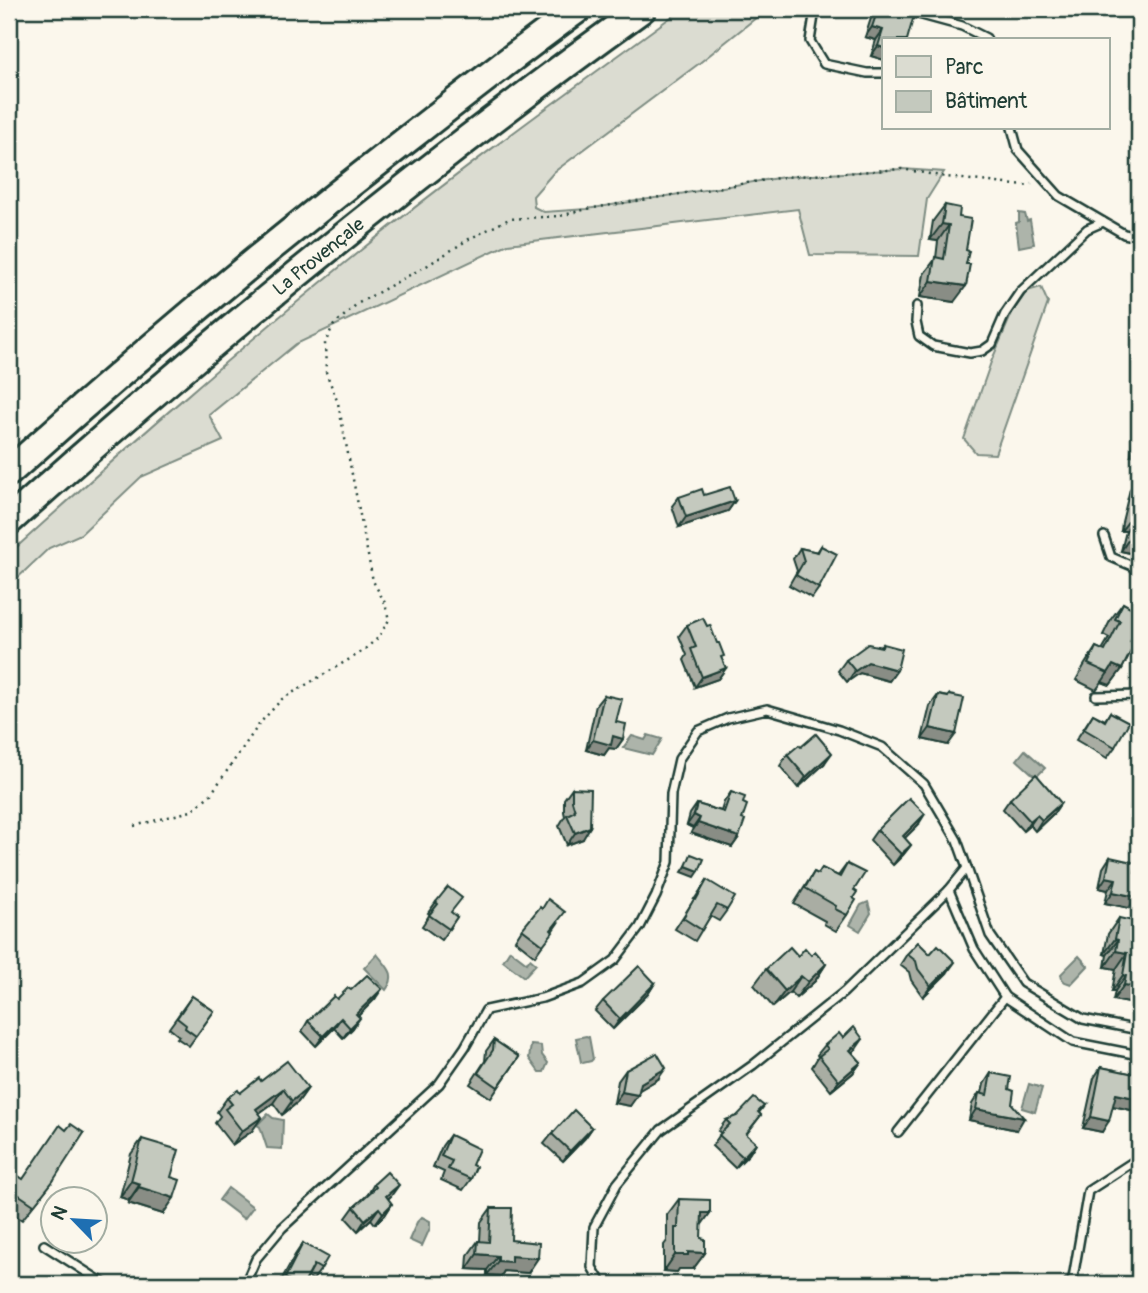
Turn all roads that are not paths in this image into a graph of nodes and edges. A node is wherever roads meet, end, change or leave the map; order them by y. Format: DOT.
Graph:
graph roads {
  1 [pos="546,9"];
  2 [pos="578,9"];
  3 [pos="642,9"];
  4 [pos="819,9"];
  5 [pos="900,9"];
  6 [pos="986,38"];
  7 [pos="882,73"];
  8 [pos="1013,130"];
  9 [pos="348,185"];
  10 [pos="1103,222"];
  11 [pos="1139,237"];
  12 [pos="917,306"];
  13 [pos="9,472"];
  14 [pos="9,521"];
  15 [pos="1104,536"];
  16 [pos="1139,569"];
  17 [pos="1139,695"];
  18 [pos="1096,696"];
  19 [pos="967,868"];
  20 [pos="949,890"];
  21 [pos="1005,997"];
  22 [pos="1139,1030"];
  23 [pos="1139,1055"];
  24 [pos="898,1132"];
  25 [pos="1139,1158"];
  26 [pos="59,1254"];
  27 [pos="105,1284"];
  28 [pos="245,1284"];
  29 [pos="602,1284"];
  30 [pos="1067,1284"];
  1 -- 9 [label="highway"];
  2 -- 9 [label="highway, La Provençale"];
  3 -- 14 [label="highway, La Provençale"];
  4 -- 7 [label="lane"];
  5 -- 6 [label="lane"];
  8 -- 10 [label="lane"];
  9 -- 13 [label="highway, La Provençale"];
  10 -- 11 [label="lane"];
  10 -- 12 [label="lane"];
  15 -- 16 [label="lane"];
  17 -- 18 [label="lane"];
  19 -- 20 [label="lane"];
  19 -- 22 [label="lane"];
  19 -- 28 [label="lane"];
  20 -- 21 [label="lane"];
  20 -- 29 [label="lane"];
  21 -- 23 [label="lane"];
  21 -- 24 [label="lane"];
  25 -- 30 [label="lane"];
  26 -- 27 [label="lane"];
}
